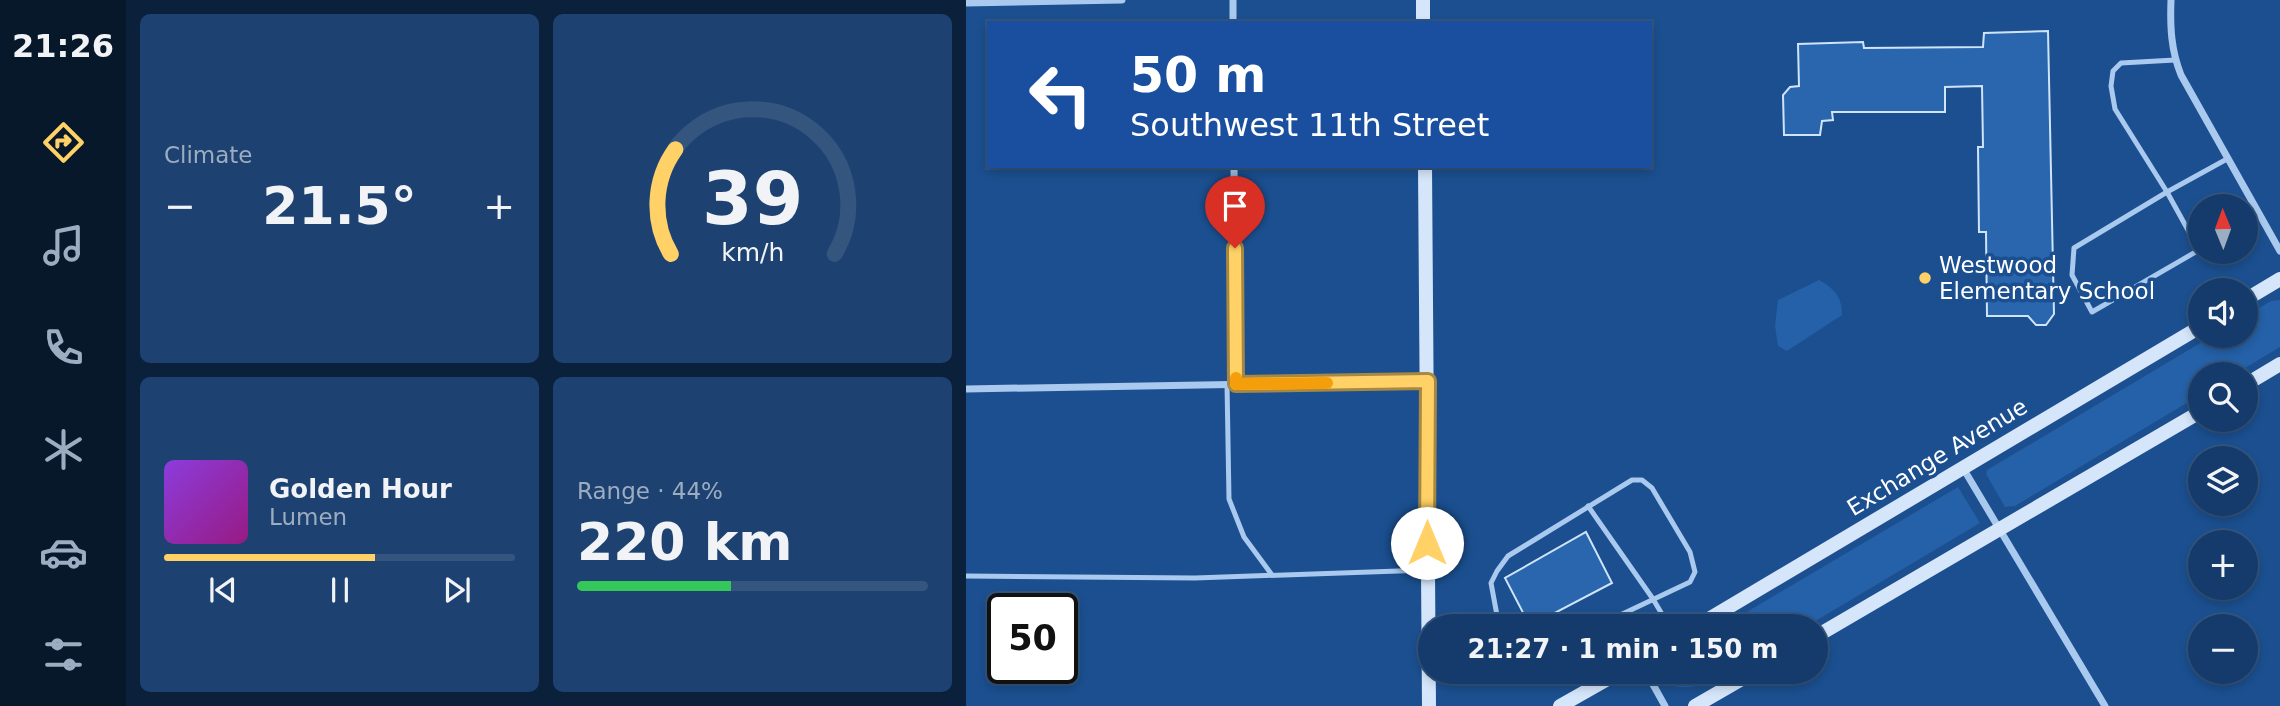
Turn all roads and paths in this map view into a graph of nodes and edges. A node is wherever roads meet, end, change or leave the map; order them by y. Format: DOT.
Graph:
graph roads {
  1 [pos="1122,0"];
  2 [pos="1233,0"];
  3 [pos="1423,0"];
  4 [pos="2171,0"];
  5 [pos="966,3"];
  6 [pos="1233,21"];
  7 [pos="1423,21"];
  8 [pos="2175,60"];
  9 [pos="2228,159"];
  10 [pos="1234,168"];
  11 [pos="1425,168"];
  12 [pos="2167,192"];
  13 [pos="2280,251"];
  14 [pos="2280,279"];
  15 [pos="2258,292"];
  16 [pos="2188,334"];
  17 [pos="2280,364"];
  18 [pos="2258,377"];
  19 [pos="1428,381"];
  20 [pos="1227,384"];
  21 [pos="1236,384"];
  22 [pos="966,389"];
  23 [pos="2188,419"];
  24 [pos="1963,468"];
  25 [pos="1588,506"];
  26 [pos="2000,530"];
  27 [pos="1427,570"];
  28 [pos="1272,575"];
  29 [pos="966,576"];
  30 [pos="1653,599"];
  31 [pos="1428,614"];
  32 [pos="1495,614"];
  33 [pos="1622,614"];
  34 [pos="1662,614"];
  35 [pos="1717,614"];
  36 [pos="1828,629"];
  37 [pos="1429,684"];
  38 [pos="1599,684"];
  39 [pos="1653,684"];
  40 [pos="1733,684"];
  41 [pos="1429,706"];
  42 [pos="1560,706"];
  43 [pos="1665,706"];
  44 [pos="1695,706"];
  45 [pos="2105,706"];
  1 -- 5 [label="street"];
  2 -- 6 [label="street"];
  3 -- 7 [label="main road"];
  4 -- 8 [label="street"];
  8 -- 9 [label="street"];
  8 -- 12 [label="lane"];
  9 -- 12 [label="lane"];
  9 -- 13 [label="street"];
  10 -- 21 [label="street"];
  11 -- 19 [label="main road"];
  12 -- 12 [label="lane"];
  14 -- 15 [label="main road"];
  16 -- 24 [label="main road, Exchange Avenue"];
  17 -- 18 [label="main road"];
  19 -- 21 [label="street"];
  19 -- 27 [label="main road"];
  20 -- 21 [label="street"];
  20 -- 22 [label="street"];
  20 -- 28 [label="lane"];
  23 -- 26 [label="main road"];
  24 -- 26 [label="street"];
  24 -- 35 [label="main road, Exchange Avenue"];
  25 -- 30 [label="lane"];
  25 -- 30 [label="lane"];
  25 -- 32 [label="lane"];
  26 -- 36 [label="main road"];
  26 -- 45 [label="street"];
  27 -- 28 [label="lane"];
  27 -- 31 [label="main road"];
  28 -- 29 [label="lane"];
  30 -- 33 [label="lane"];
  30 -- 34 [label="lane"];
  37 -- 41 [label="main road"];
  38 -- 42 [label="main road"];
  39 -- 43 [label="street"];
  40 -- 44 [label="main road"];
}
